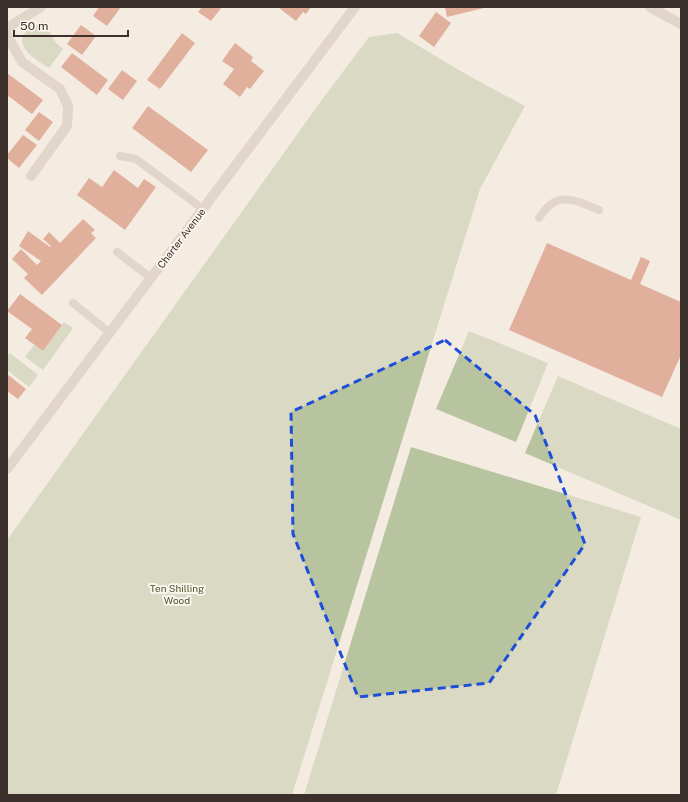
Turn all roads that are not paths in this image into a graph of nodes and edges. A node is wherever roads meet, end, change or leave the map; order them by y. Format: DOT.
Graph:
graph roads {
  1 [pos="41,7"];
  2 [pos="355,7"];
  3 [pos="650,7"];
  4 [pos="681,24"];
  5 [pos="7,28"];
  6 [pos="7,35"];
  7 [pos="120,156"];
  8 [pos="31,176"];
  9 [pos="203,209"];
  10 [pos="598,210"];
  11 [pos="539,218"];
  12 [pos="117,252"];
  13 [pos="151,278"];
  14 [pos="73,303"];
  15 [pos="110,333"];
  16 [pos="7,469"];
  1 -- 5 [label="street"];
  2 -- 9 [label="street, Charter Avenue"];
  3 -- 4 [label="street"];
  6 -- 8 [label="street"];
  7 -- 9 [label="lane"];
  9 -- 13 [label="street, Charter Avenue"];
  10 -- 11 [label="lane"];
  12 -- 13 [label="lane"];
  13 -- 15 [label="street, Charter Avenue"];
  14 -- 15 [label="lane"];
  15 -- 16 [label="street, Charter Avenue"];
}
